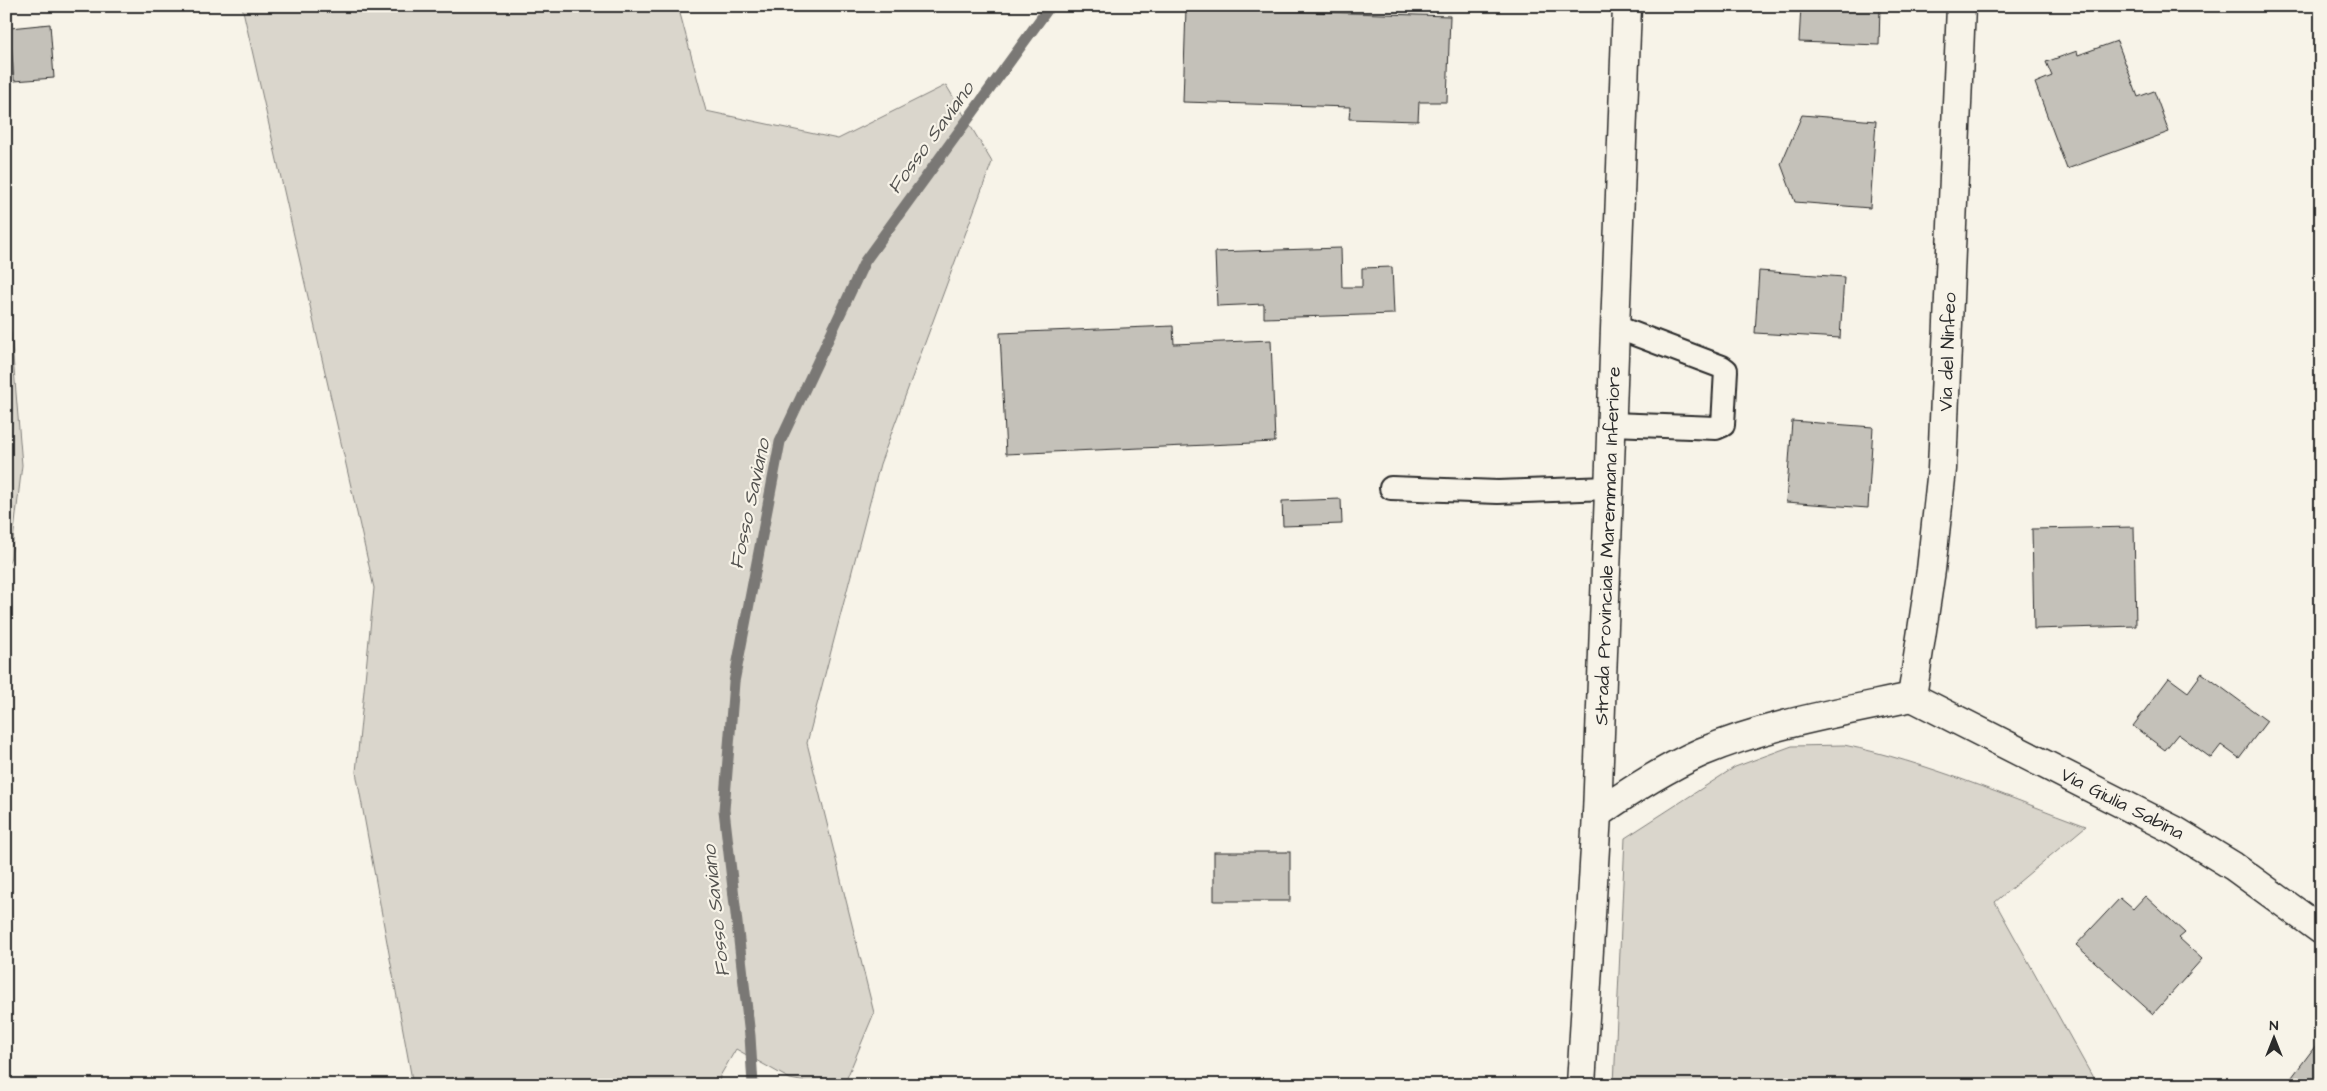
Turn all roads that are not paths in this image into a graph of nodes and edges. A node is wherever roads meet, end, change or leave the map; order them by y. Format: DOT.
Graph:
graph roads {
  1 [pos="1627,6"];
  2 [pos="1961,6"];
  3 [pos="1616,327"];
  4 [pos="1612,424"];
  5 [pos="1391,488"];
  6 [pos="1609,488"];
  7 [pos="1912,696"];
  8 [pos="1597,814"];
  9 [pos="2321,930"];
  10 [pos="1581,1085"];
  1 -- 3 [label="street, Strada Provinciale Maremmana Inferiore"];
  2 -- 7 [label="street, Via del Ninfeo"];
  3 -- 4 [label="street, Strada Provinciale Maremmana Inferiore"];
  3 -- 4 [label="lane"];
  4 -- 6 [label="street, Strada Provinciale Maremmana Inferiore"];
  5 -- 6 [label="lane"];
  6 -- 8 [label="street, Strada Provinciale Maremmana Inferiore"];
  7 -- 8 [label="street"];
  7 -- 9 [label="street, Via Giulia Sabina"];
  8 -- 10 [label="street, Strada Provinciale Maremmana Inferiore"];
}
